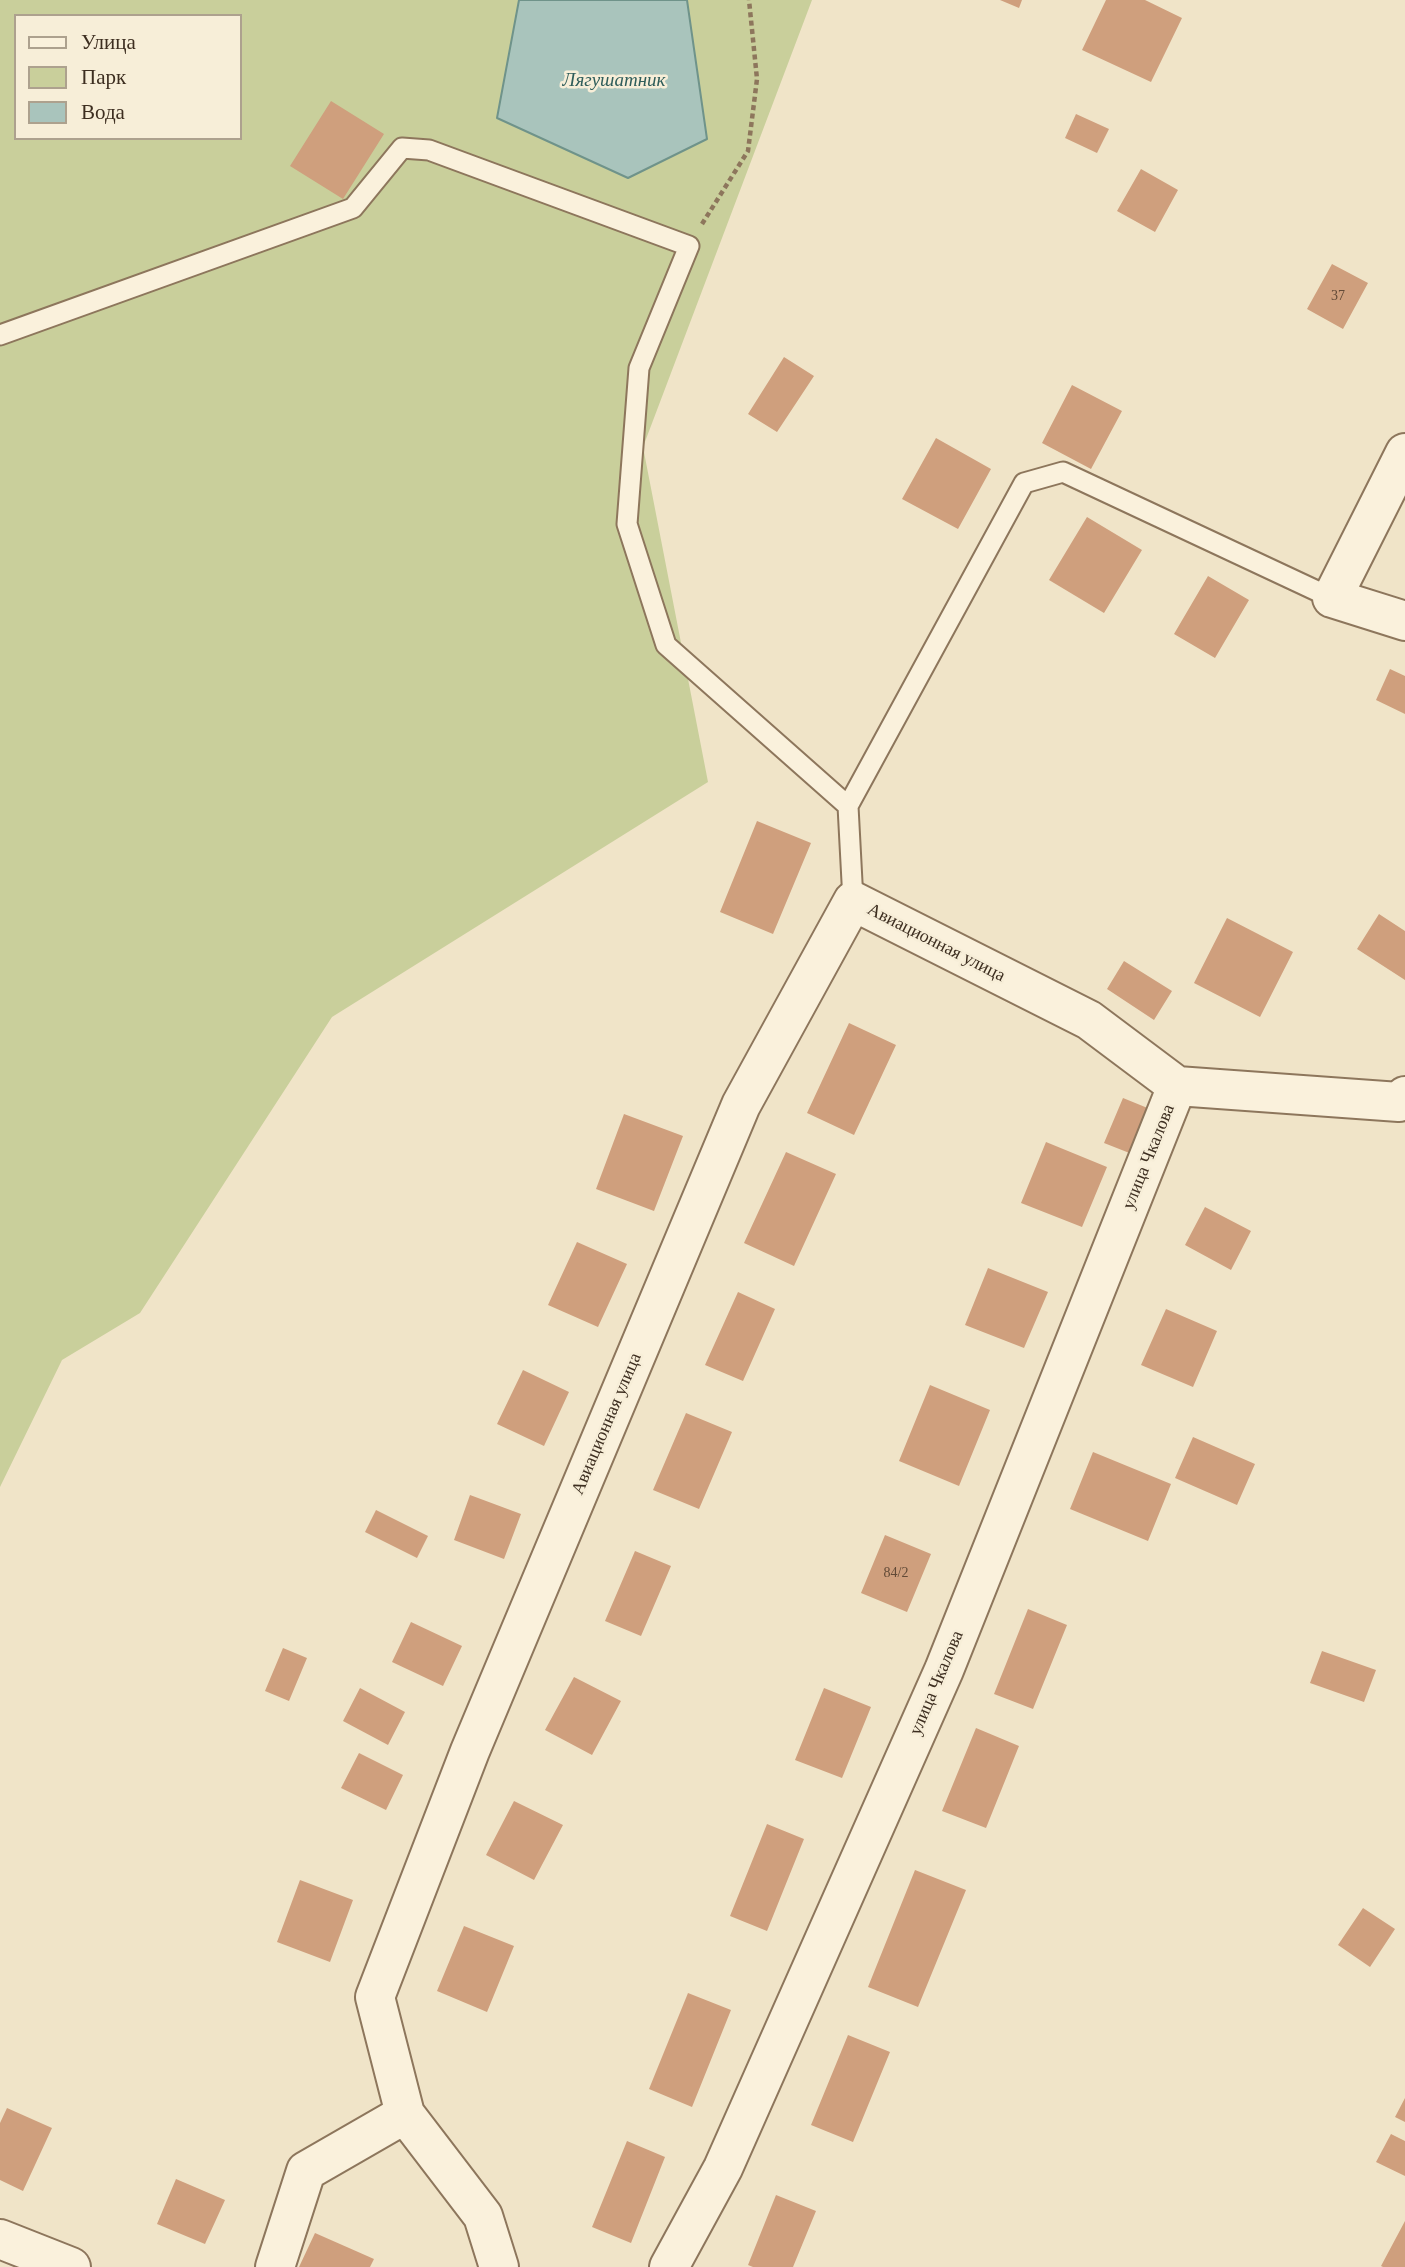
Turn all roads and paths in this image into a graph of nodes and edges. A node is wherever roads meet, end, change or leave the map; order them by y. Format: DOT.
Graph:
graph roads {
  1 [pos="748,0"];
  2 [pos="689,246"];
  3 [pos="0,335"];
  4 [pos="1405,453"];
  5 [pos="1332,598"];
  6 [pos="1405,621"];
  7 [pos="848,806"];
  8 [pos="853,901"];
  9 [pos="1177,1087"];
  10 [pos="1403,1102"];
  11 [pos="405,2114"];
  12 [pos="0,2239"];
  13 [pos="71,2267"];
  14 [pos="275,2267"];
  15 [pos="499,2267"];
  16 [pos="669,2267"];
  1 -- 2 [label="path"];
  2 -- 3 [label="lane"];
  2 -- 7 [label="lane"];
  4 -- 5 [label="street"];
  5 -- 6 [label="street"];
  5 -- 7 [label="lane"];
  7 -- 8 [label="lane"];
  8 -- 9 [label="street, Авиационная улица"];
  8 -- 11 [label="street, Авиационная улица"];
  9 -- 10 [label="street"];
  9 -- 16 [label="street, улица Чкалова"];
  11 -- 14 [label="street"];
  11 -- 15 [label="street"];
  12 -- 13 [label="street"];
}
